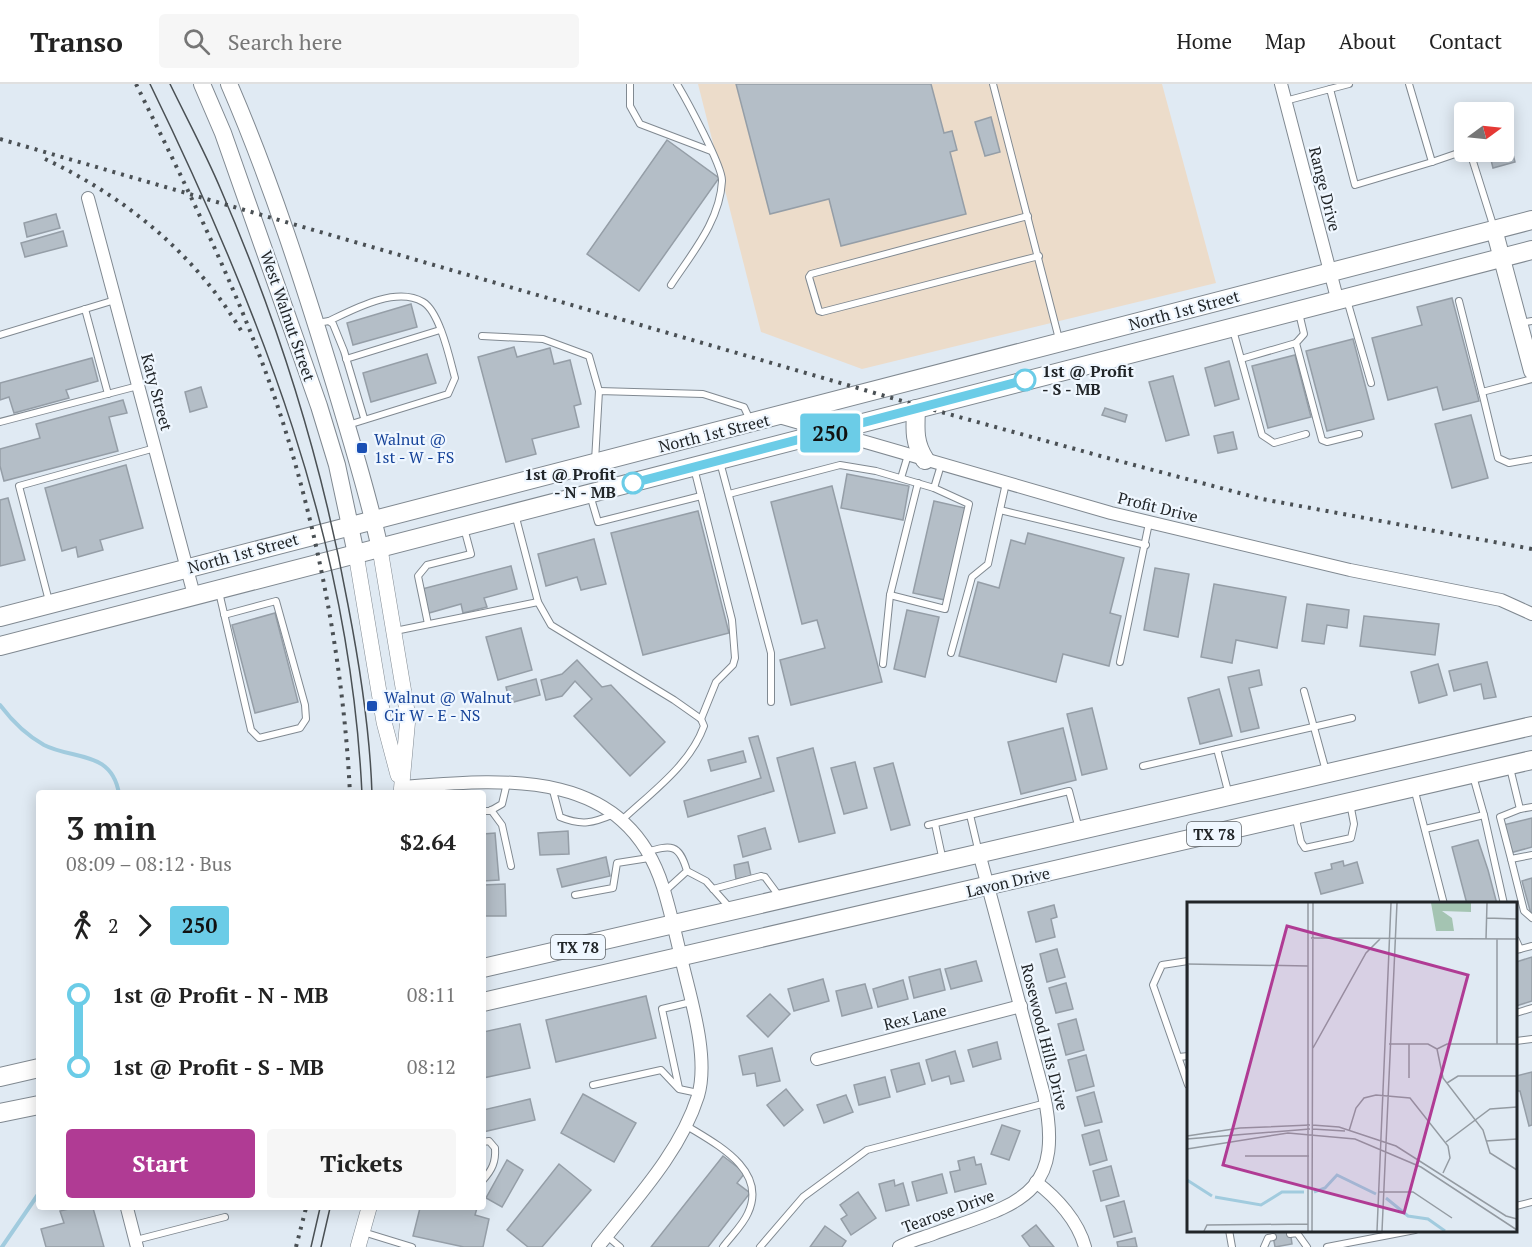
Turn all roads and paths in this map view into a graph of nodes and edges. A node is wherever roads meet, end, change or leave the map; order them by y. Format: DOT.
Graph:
graph roads {
  1 [pos="202,84"];
  2 [pos="229,84"];
  3 [pos="630,84"];
  4 [pos="677,84"];
  5 [pos="993,84"];
  6 [pos="1281,84"];
  7 [pos="1349,84"];
  8 [pos="1409,84"];
  9 [pos="1331,86"];
  10 [pos="1285,101"];
  11 [pos="711,152"];
  12 [pos="1454,154"];
  13 [pos="1432,162"];
  14 [pos="1473,162"];
  15 [pos="88,198"];
  16 [pos="1028,216"];
  17 [pos="1532,220"];
  18 [pos="1494,229"];
  19 [pos="1532,250"];
  20 [pos="1039,256"];
  21 [pos="1502,259"];
  22 [pos="1329,272"];
  23 [pos="671,285"];
  24 [pos="115,300"];
  25 [pos="1342,301"];
  26 [pos="1459,301"];
  27 [pos="85,309"];
  28 [pos="1299,312"];
  29 [pos="323,322"];
  30 [pos="1525,322"];
  31 [pos="1233,329"];
  32 [pos="440,330"];
  33 [pos="294,332"];
  34 [pos="0,335"];
  35 [pos="482,336"];
  36 [pos="1060,342"];
  37 [pos="1296,343"];
  38 [pos="1241,358"];
  39 [pos="346,359"];
  40 [pos="1067,369"];
  41 [pos="1532,371"];
  42 [pos="1532,379"];
  43 [pos="1371,383"];
  44 [pos="138,386"];
  45 [pos="598,391"];
  46 [pos="1482,392"];
  47 [pos="108,394"];
  48 [pos="916,409"];
  49 [pos="779,417"];
  50 [pos="364,418"];
  51 [pos="0,422"];
  52 [pos="752,424"];
  53 [pos="347,425"];
  54 [pos="832,432"];
  55 [pos="1306,434"];
  56 [pos="1359,434"];
  57 [pos="155,448"];
  58 [pos="1532,459"];
  59 [pos="925,460"];
  60 [pos="720,461"];
  61 [pos="594,464"];
  62 [pos="694,468"];
  63 [pos="901,478"];
  64 [pos="918,483"];
  65 [pos="1006,483"];
  66 [pos="934,488"];
  67 [pos="590,494"];
  68 [pos="729,494"];
  69 [pos="701,496"];
  70 [pos="1000,510"];
  71 [pos="515,514"];
  72 [pos="374,520"];
  73 [pos="1150,522"];
  74 [pos="350,525"];
  75 [pos="464,527"];
  76 [pos="1146,545"];
  77 [pos="380,549"];
  78 [pos="356,554"];
  79 [pos="187,568"];
  80 [pos="218,588"];
  81 [pos="194,595"];
  82 [pos="890,595"];
  83 [pos="538,602"];
  84 [pos="50,604"];
  85 [pos="1532,614"];
  86 [pos="224,615"];
  87 [pos="0,617"];
  88 [pos="428,624"];
  89 [pos="394,631"];
  90 [pos="0,646"];
  91 [pos="951,653"];
  92 [pos="1120,662"];
  93 [pos="883,664"];
  94 [pos="1304,691"];
  95 [pos="771,702"];
  96 [pos="1352,718"];
  97 [pos="701,719"];
  98 [pos="1532,726"];
  99 [pos="1314,727"];
  100 [pos="1217,749"];
  101 [pos="1532,759"];
  102 [pos="1143,765"];
  103 [pos="1509,765"];
  104 [pos="1326,773"];
  105 [pos="1472,773"];
  106 [pos="507,783"];
  107 [pos="552,787"];
  108 [pos="1413,787"];
  109 [pos="453,788"];
  110 [pos="401,790"];
  111 [pos="1229,795"];
  112 [pos="1350,802"];
  113 [pos="1532,807"];
  114 [pos="1520,809"];
  115 [pos="491,810"];
  116 [pos="486,811"];
  117 [pos="970,815"];
  118 [pos="1295,815"];
  119 [pos="1484,815"];
  120 [pos="618,817"];
  121 [pos="1425,829"];
  122 [pos="1080,830"];
  123 [pos="979,853"];
  124 [pos="648,855"];
  125 [pos="1532,855"];
  126 [pos="1511,859"];
  127 [pos="943,861"];
  128 [pos="511,866"];
  129 [pos="687,871"];
  130 [pos="988,887"];
  131 [pos="713,889"];
  132 [pos="664,892"];
  133 [pos="575,895"];
  134 [pos="782,899"];
  135 [pos="1444,902"];
  136 [pos="1504,902"];
  137 [pos="732,910"];
  138 [pos="1532,918"];
  139 [pos="672,924"];
  140 [pos="1532,946"];
  141 [pos="1518,949"];
  142 [pos="681,956"];
  143 [pos="1187,961"];
  144 [pos="486,967"];
  145 [pos="486,1001"];
  146 [pos="691,1002"];
  147 [pos="1021,1006"];
  148 [pos="1532,1008"];
  149 [pos="1517,1012"];
  150 [pos="1532,1039"];
  151 [pos="1517,1041"];
  152 [pos="1187,1056"];
  153 [pos="1179,1057"];
  154 [pos="817,1059"];
  155 [pos="36,1069"];
  156 [pos="0,1077"];
  157 [pos="1187,1082"];
  158 [pos="593,1085"];
  159 [pos="679,1089"];
  160 [pos="699,1094"];
  161 [pos="1046,1103"];
  162 [pos="36,1105"];
  163 [pos="0,1113"];
  164 [pos="687,1126"];
  165 [pos="486,1142"];
  166 [pos="486,1177"];
  167 [pos="1036,1182"];
  168 [pos="1532,1202"];
  169 [pos="1517,1206"];
  170 [pos="128,1210"];
  171 [pos="368,1210"];
  172 [pos="225,1216"];
  173 [pos="1229,1232"];
  174 [pos="1405,1232"];
  175 [pos="1290,1234"];
  176 [pos="607,1236"];
  177 [pos="1273,1237"];
  178 [pos="360,1239"];
  179 [pos="136,1244"];
  180 [pos="412,1247"];
  181 [pos="598,1247"];
  182 [pos="620,1247"];
  183 [pos="723,1247"];
  184 [pos="759,1247"];
  185 [pos="899,1247"];
  186 [pos="1085,1247"];
  187 [pos="1232,1247"];
  188 [pos="1264,1247"];
  189 [pos="1307,1247"];
  190 [pos="1327,1247"];
  1 -- 33 [label="main road, West Walnut Street"];
  2 -- 29 [label="main road, West Walnut Street"];
  3 -- 11 [label="lane"];
  4 -- 11 [label="lane"];
  5 -- 16 [label="lane"];
  6 -- 10 [label="street, Range Drive"];
  7 -- 9 [label="lane"];
  8 -- 13 [label="lane"];
  9 -- 10 [label="lane"];
  9 -- 13 [label="lane"];
  10 -- 22 [label="street, Range Drive"];
  11 -- 23 [label="lane"];
  12 -- 13 [label="lane"];
  14 -- 18 [label="lane"];
  15 -- 24 [label="street, Katy Street"];
  16 -- 20 [label="lane"];
  16 -- 20 [label="lane"];
  17 -- 18 [label="main road, North 1st Street"];
  18 -- 21 [label="main road"];
  18 -- 22 [label="main road, North 1st Street"];
  19 -- 21 [label="main road, North 1st Street"];
  20 -- 36 [label="lane"];
  21 -- 25 [label="main road, North 1st Street"];
  21 -- 30 [label="main road"];
  22 -- 25 [label="street, Range Drive"];
  22 -- 36 [label="main road, North 1st Street"];
  24 -- 27 [label="lane"];
  24 -- 44 [label="street, Katy Street"];
  25 -- 28 [label="main road, North 1st Street"];
  25 -- 43 [label="lane"];
  26 -- 46 [label="lane"];
  27 -- 34 [label="lane"];
  27 -- 47 [label="lane"];
  28 -- 31 [label="main road, North 1st Street"];
  28 -- 37 [label="lane"];
  29 -- 32 [label="lane"];
  29 -- 33 [label="main road"];
  29 -- 39 [label="lane"];
  29 -- 53 [label="main road, West Walnut Street"];
  30 -- 41 [label="main road"];
  31 -- 38 [label="lane"];
  31 -- 40 [label="main road, North 1st Street"];
  32 -- 39 [label="lane"];
  32 -- 50 [label="lane"];
  33 -- 74 [label="main road, West Walnut Street"];
  35 -- 45 [label="lane"];
  36 -- 40 [label="main road"];
  36 -- 49 [label="main road, North 1st Street"];
  37 -- 38 [label="lane"];
  37 -- 56 [label="lane"];
  38 -- 55 [label="lane"];
  39 -- 50 [label="lane"];
  40 -- 48 [label="main road, North 1st Street"];
  42 -- 46 [label="lane"];
  44 -- 47 [label="lane"];
  44 -- 57 [label="street, Katy Street"];
  45 -- 52 [label="lane"];
  45 -- 61 [label="lane"];
  46 -- 58 [label="lane"];
  47 -- 51 [label="lane"];
  48 -- 54 [label="main road, North 1st Street"];
  48 -- 59 [label="main road"];
  49 -- 52 [label="main road, North 1st Street"];
  49 -- 54 [label="street, Profit Drive"];
  50 -- 53 [label="lane"];
  52 -- 61 [label="main road, North 1st Street"];
  53 -- 72 [label="main road, West Walnut Street"];
  54 -- 59 [label="street, Profit Drive"];
  54 -- 60 [label="main road, North 1st Street"];
  57 -- 79 [label="street, Katy Street"];
  57 -- 84 [label="lane"];
  59 -- 63 [label="lane"];
  59 -- 65 [label="street, Profit Drive"];
  59 -- 66 [label="lane"];
  60 -- 62 [label="main road, North 1st Street"];
  60 -- 68 [label="lane"];
  61 -- 72 [label="main road, North 1st Street"];
  62 -- 67 [label="main road, North 1st Street"];
  62 -- 69 [label="lane"];
  63 -- 64 [label="lane"];
  63 -- 68 [label="lane"];
  64 -- 66 [label="lane"];
  64 -- 82 [label="lane"];
  65 -- 70 [label="lane"];
  65 -- 73 [label="street, Profit Drive"];
  66 -- 82 [label="lane"];
  67 -- 69 [label="lane"];
  67 -- 71 [label="main road, North 1st Street"];
  68 -- 95 [label="lane"];
  69 -- 97 [label="lane"];
  70 -- 76 [label="lane"];
  70 -- 91 [label="lane"];
  71 -- 75 [label="main road, North 1st Street"];
  71 -- 83 [label="lane"];
  72 -- 74 [label="main road, North 1st Street"];
  72 -- 77 [label="main road, West Walnut Street"];
  73 -- 76 [label="lane"];
  73 -- 85 [label="street, Profit Drive"];
  74 -- 78 [label="main road, West Walnut Street"];
  74 -- 79 [label="main road, North 1st Street"];
  75 -- 77 [label="main road, North 1st Street"];
  75 -- 88 [label="lane"];
  76 -- 92 [label="lane"];
  77 -- 78 [label="main road, North 1st Street"];
  77 -- 89 [label="street"];
  78 -- 80 [label="main road, North 1st Street"];
  78 -- 110 [label="street"];
  79 -- 81 [label="street, Katy Street"];
  79 -- 84 [label="main road, North 1st Street"];
  80 -- 81 [label="main road, North 1st Street"];
  80 -- 86 [label="lane"];
  81 -- 90 [label="main road, North 1st Street"];
  82 -- 93 [label="lane"];
  83 -- 88 [label="lane"];
  83 -- 97 [label="lane"];
  84 -- 87 [label="main road, North 1st Street"];
  86 -- 86 [label="lane"];
  88 -- 89 [label="lane"];
  89 -- 110 [label="street"];
  94 -- 99 [label="lane"];
  96 -- 99 [label="lane"];
  97 -- 120 [label="lane"];
  98 -- 104 [label="main road, TX 78"];
  99 -- 100 [label="lane"];
  99 -- 104 [label="lane"];
  100 -- 102 [label="lane"];
  100 -- 111 [label="lane"];
  101 -- 103 [label="main road, Lavon Drive / TX 78"];
  103 -- 105 [label="main road, Lavon Drive / TX 78"];
  103 -- 114 [label="lane"];
  104 -- 111 [label="main road, TX 78"];
  105 -- 108 [label="main road, Lavon Drive / TX 78"];
  105 -- 119 [label="lane"];
  106 -- 107 [label="street"];
  106 -- 109 [label="street"];
  106 -- 115 [label="lane"];
  107 -- 120 [label="street"];
  107 -- 120 [label="lane"];
  108 -- 112 [label="main road, Lavon Drive / TX 78"];
  108 -- 121 [label="lane"];
  109 -- 110 [label="street"];
  111 -- 122 [label="main road, TX 78"];
  112 -- 118 [label="main road, Lavon Drive / TX 78"];
  112 -- 118 [label="lane"];
  113 -- 114 [label="lane"];
  114 -- 126 [label="lane"];
  115 -- 116 [label="lane"];
  115 -- 128 [label="lane"];
  117 -- 122 [label="lane"];
  117 -- 123 [label="lane"];
  117 -- 127 [label="lane"];
  118 -- 130 [label="main road, Lavon Drive / TX 78"];
  119 -- 121 [label="lane"];
  119 -- 136 [label="lane"];
  120 -- 124 [label="street"];
  121 -- 135 [label="lane"];
  122 -- 123 [label="main road, TX 78"];
  123 -- 127 [label="main road, TX 78"];
  123 -- 130 [label="street, Rosewood Hills Drive"];
  124 -- 129 [label="lane"];
  124 -- 132 [label="street"];
  124 -- 133 [label="lane"];
  125 -- 126 [label="lane"];
  126 -- 138 [label="lane"];
  127 -- 134 [label="main road, TX 78"];
  129 -- 131 [label="lane"];
  129 -- 132 [label="lane"];
  130 -- 142 [label="main road, Lavon Drive / TX 78"];
  130 -- 147 [label="street, Rosewood Hills Drive"];
  131 -- 134 [label="lane"];
  131 -- 137 [label="lane"];
  132 -- 139 [label="street"];
  134 -- 137 [label="main road, TX 78"];
  137 -- 139 [label="main road, TX 78"];
  139 -- 142 [label="street"];
  139 -- 144 [label="main road, TX 78"];
  140 -- 141 [label="lane"];
  142 -- 145 [label="main road, Lavon Drive / TX 78"];
  142 -- 146 [label="street"];
  143 -- 153 [label="lane"];
  146 -- 159 [label="lane"];
  146 -- 160 [label="street"];
  147 -- 154 [label="street, Rex Lane"];
  147 -- 161 [label="street, Rosewood Hills Drive"];
  148 -- 149 [label="lane"];
  150 -- 151 [label="lane"];
  152 -- 153 [label="lane"];
  153 -- 157 [label="lane"];
  155 -- 156 [label="main road"];
  158 -- 159 [label="lane"];
  159 -- 160 [label="lane"];
  160 -- 164 [label="street"];
  161 -- 167 [label="street, Rosewood Hills Drive"];
  161 -- 184 [label="lane"];
  162 -- 163 [label="main road"];
  164 -- 176 [label="street"];
  164 -- 183 [label="lane"];
  165 -- 166 [label="lane"];
  167 -- 185 [label="street, Tearose Drive"];
  167 -- 186 [label="street"];
  168 -- 169 [label="lane"];
  170 -- 179 [label="street"];
  171 -- 178 [label="street"];
  172 -- 179 [label="lane"];
  173 -- 187 [label="lane"];
  174 -- 190 [label="lane"];
  175 -- 189 [label="lane"];
  176 -- 181 [label="street"];
  176 -- 182 [label="lane"];
  177 -- 188 [label="lane"];
  178 -- 180 [label="lane"];
}
